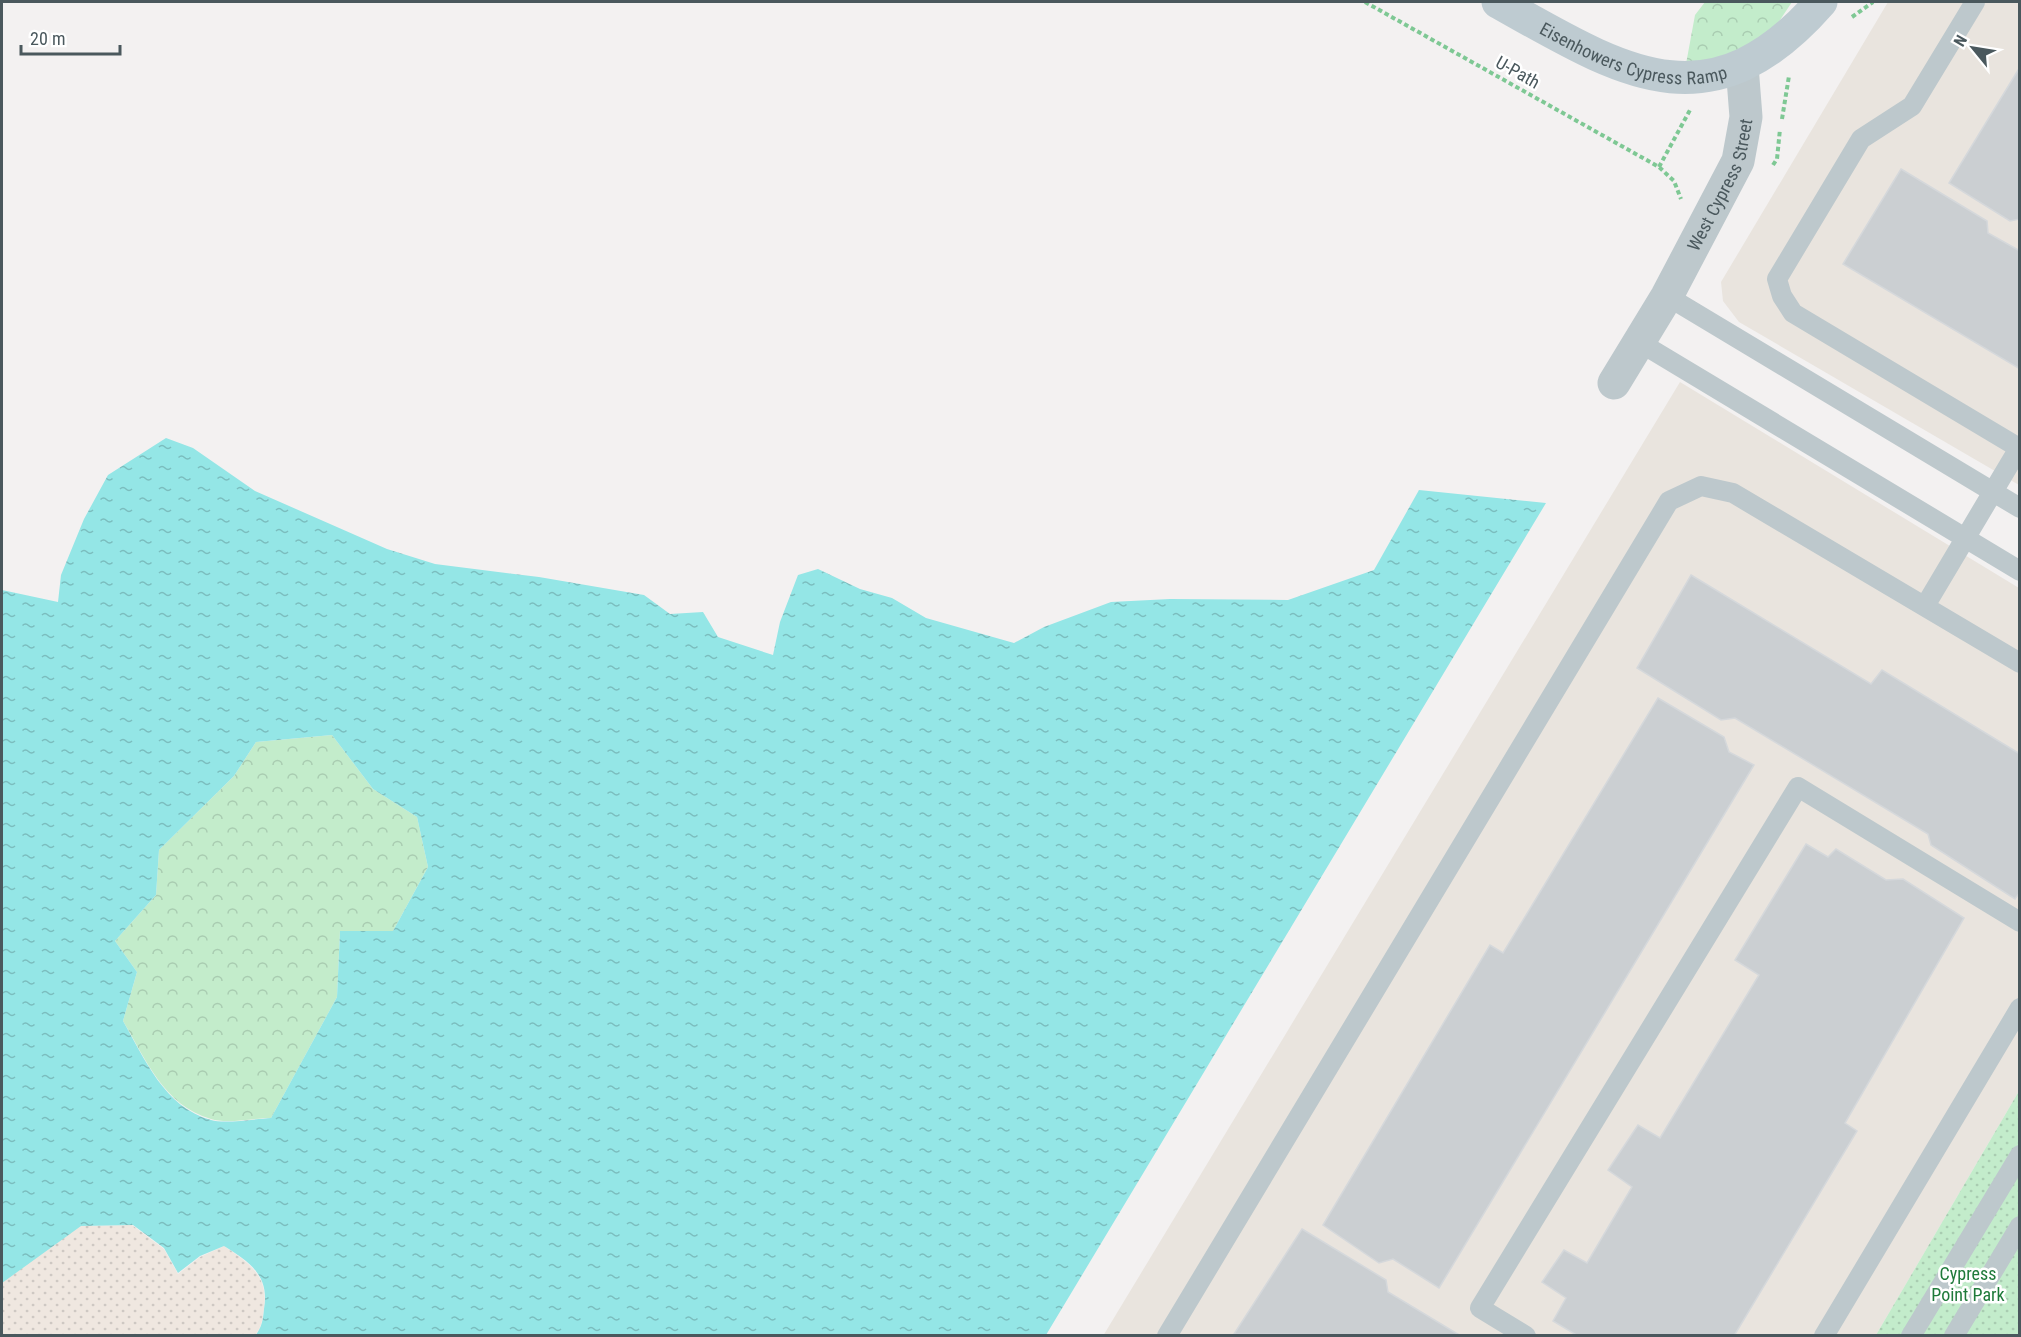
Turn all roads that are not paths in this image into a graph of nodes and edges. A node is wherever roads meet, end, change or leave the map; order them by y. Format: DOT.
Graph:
graph roads {
  1 [pos="1498,2"];
  2 [pos="1821,2"];
  3 [pos="1975,2"];
  4 [pos="1742,66"];
  5 [pos="1667,296"];
  6 [pos="1639,342"];
  7 [pos="1614,383"];
  8 [pos="2019,448"];
  9 [pos="1994,493"];
  10 [pos="2019,508"];
  11 [pos="1966,539"];
  12 [pos="2019,572"];
  13 [pos="1925,606"];
  14 [pos="2019,663"];
  15 [pos="2019,922"];
  16 [pos="2019,1008"];
  17 [pos="2019,1155"];
  18 [pos="2019,1226"];
  19 [pos="1167,1335"];
  20 [pos="1526,1335"];
  21 [pos="1824,1335"];
  22 [pos="1911,1335"];
  23 [pos="1954,1335"];
  1 -- 4 [label="street, Eisenhowers Cypress Ramp"];
  2 -- 4 [label="street"];
  3 -- 8 [label="lane"];
  4 -- 5 [label="street, West Cypress Street"];
  5 -- 6 [label="street, West Cypress Street"];
  5 -- 9 [label="lane"];
  6 -- 7 [label="street, West Cypress Street"];
  6 -- 11 [label="lane"];
  8 -- 9 [label="lane"];
  9 -- 10 [label="lane"];
  9 -- 11 [label="lane"];
  11 -- 12 [label="lane"];
  11 -- 13 [label="lane"];
  13 -- 14 [label="lane"];
  13 -- 19 [label="lane"];
  15 -- 20 [label="lane"];
  16 -- 21 [label="lane"];
  17 -- 22 [label="lane"];
  18 -- 23 [label="lane"];
}
